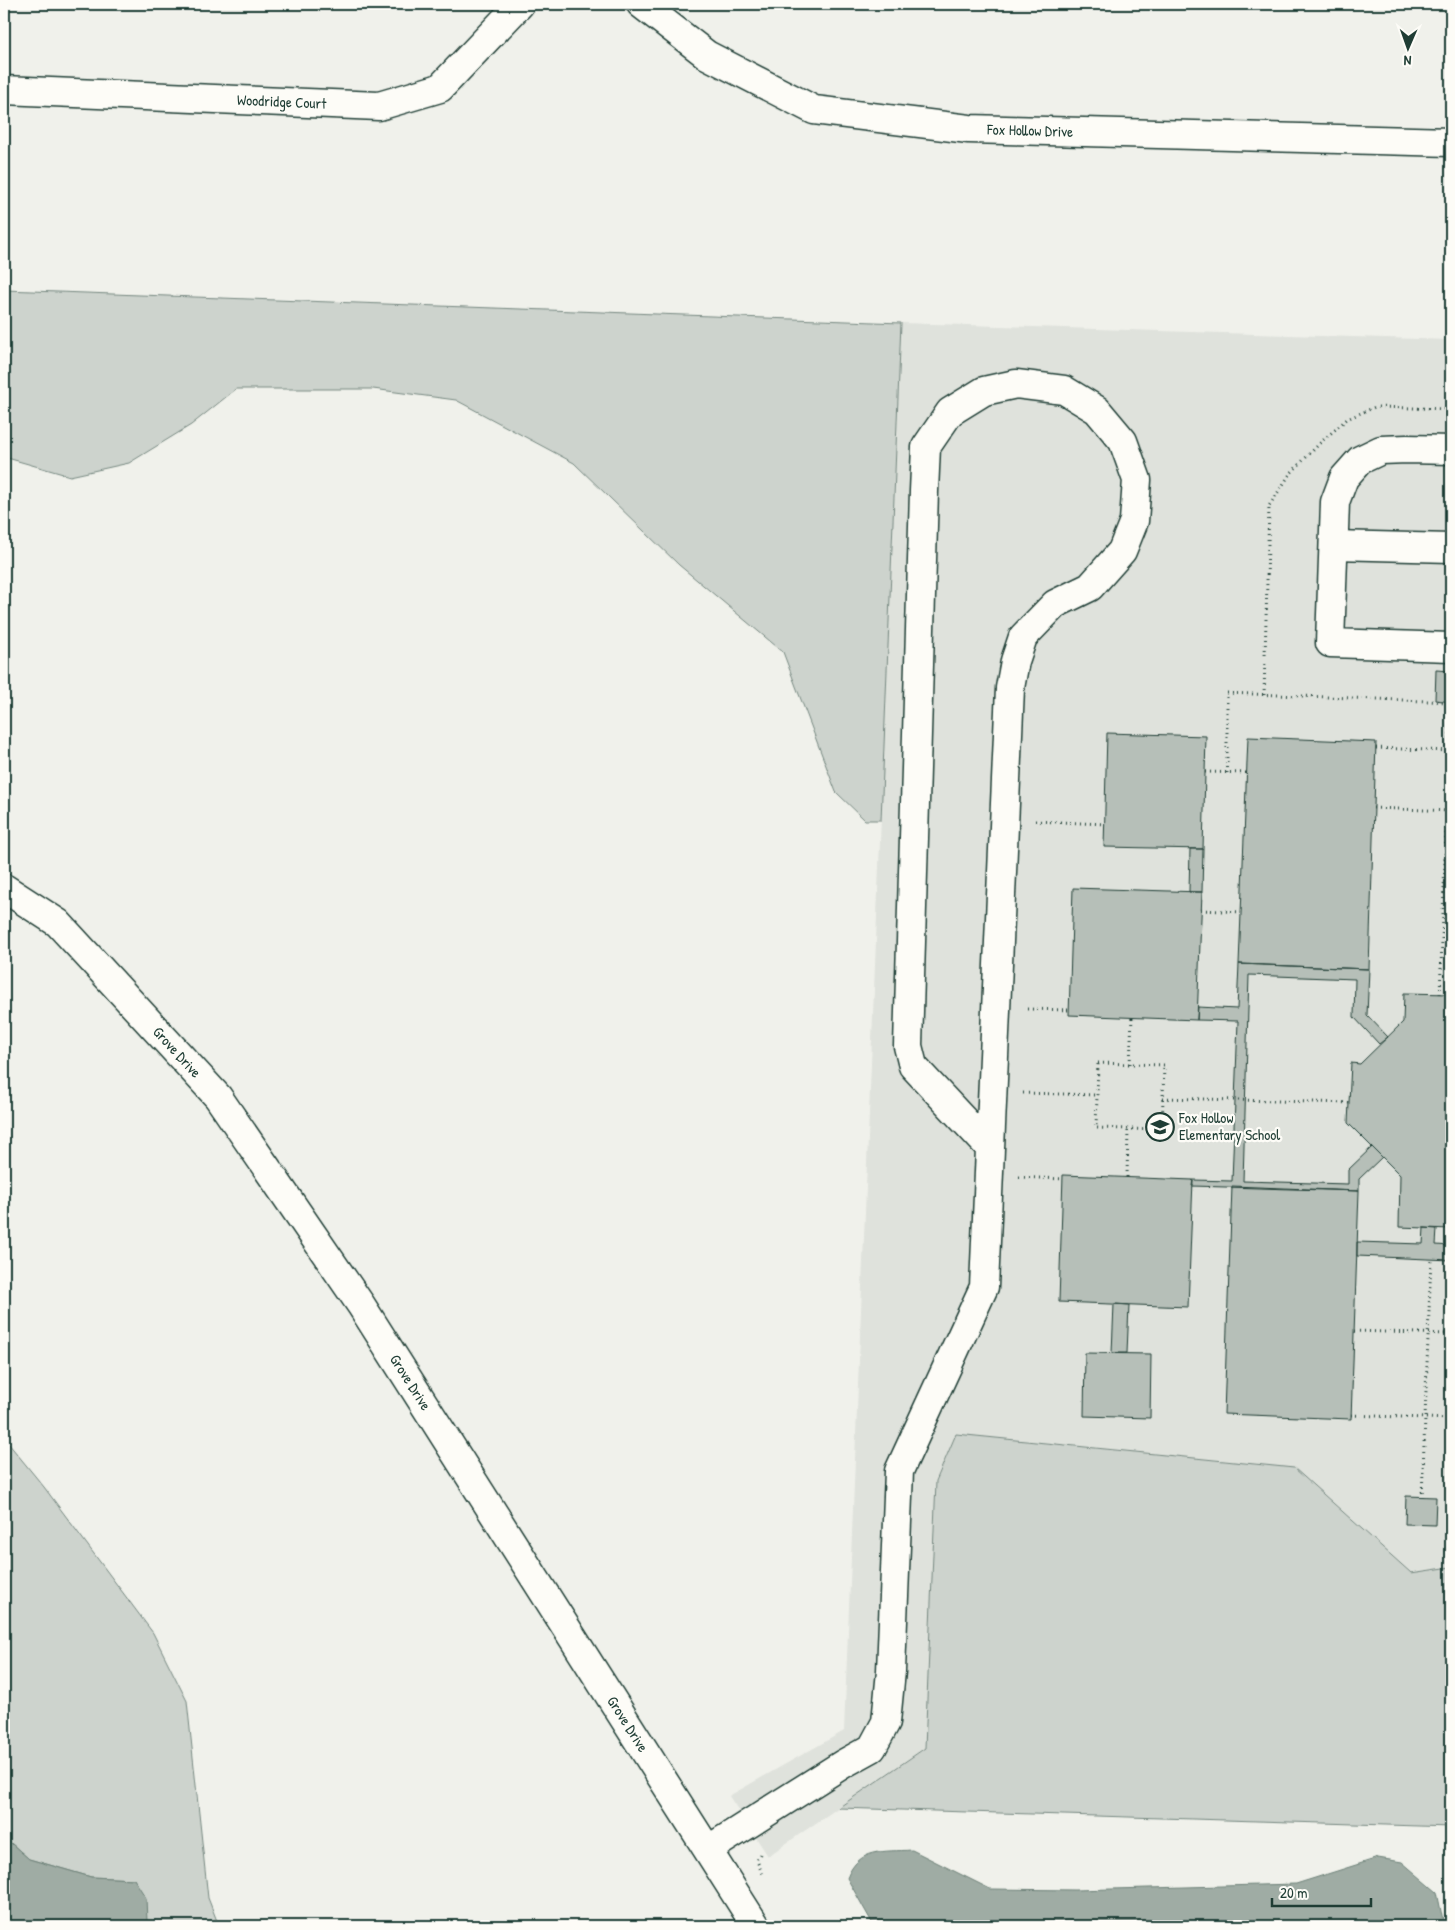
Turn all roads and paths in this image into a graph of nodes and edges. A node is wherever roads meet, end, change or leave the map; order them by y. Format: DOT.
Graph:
graph roads {
  1 [pos="520,4"];
  2 [pos="641,4"];
  3 [pos="4,90"];
  4 [pos="1451,142"];
  5 [pos="1451,450"];
  6 [pos="1334,544"];
  7 [pos="1451,548"];
  8 [pos="1451,647"];
  9 [pos="1451,702"];
  10 [pos="1376,748"];
  11 [pos="1450,751"];
  12 [pos="1205,772"];
  13 [pos="1227,773"];
  14 [pos="1247,774"];
  15 [pos="1374,808"];
  16 [pos="1446,811"];
  17 [pos="1451,811"];
  18 [pos="1031,821"];
  19 [pos="1105,824"];
  20 [pos="4,888"];
  21 [pos="1201,910"];
  22 [pos="1241,912"];
  23 [pos="1440,994"];
  24 [pos="1023,1008"];
  25 [pos="1069,1010"];
  26 [pos="1132,1017"];
  27 [pos="1130,1064"];
  28 [pos="1020,1093"];
  29 [pos="1097,1095"];
  30 [pos="1163,1098"];
  31 [pos="1349,1103"];
  32 [pos="1128,1129"];
  33 [pos="990,1148"];
  34 [pos="1017,1177"];
  35 [pos="1127,1177"];
  36 [pos="1063,1179"];
  37 [pos="1431,1259"];
  38 [pos="1354,1331"];
  39 [pos="1428,1333"];
  40 [pos="1451,1334"];
  41 [pos="1351,1415"];
  42 [pos="1425,1418"];
  43 [pos="1451,1419"];
  44 [pos="1422,1497"];
  45 [pos="709,1849"];
  46 [pos="756,1926"];
  1 -- 3 [label="street, Woodridge Court"];
  2 -- 4 [label="street, Fox Hollow Drive"];
  5 -- 6 [label="street"];
  6 -- 7 [label="street"];
  6 -- 8 [label="street"];
  9 -- 11 [label="path"];
  9 -- 13 [label="path"];
  10 -- 11 [label="path"];
  11 -- 16 [label="path"];
  12 -- 13 [label="path"];
  13 -- 14 [label="path"];
  15 -- 16 [label="path"];
  16 -- 17 [label="path"];
  16 -- 23 [label="path"];
  18 -- 19 [label="path"];
  20 -- 45 [label="street, Grove Drive"];
  21 -- 22 [label="path"];
  24 -- 25 [label="path"];
  26 -- 27 [label="path"];
  27 -- 29 [label="path"];
  27 -- 30 [label="path"];
  28 -- 29 [label="path"];
  29 -- 32 [label="path"];
  30 -- 31 [label="path"];
  30 -- 32 [label="path"];
  32 -- 35 [label="path"];
  33 -- 33 [label="street"];
  33 -- 45 [label="street"];
  34 -- 36 [label="path"];
  37 -- 39 [label="path"];
  38 -- 39 [label="path"];
  39 -- 40 [label="path"];
  39 -- 42 [label="path"];
  41 -- 42 [label="path"];
  42 -- 43 [label="path"];
  42 -- 44 [label="path"];
  45 -- 46 [label="street, Grove Drive"];
}
